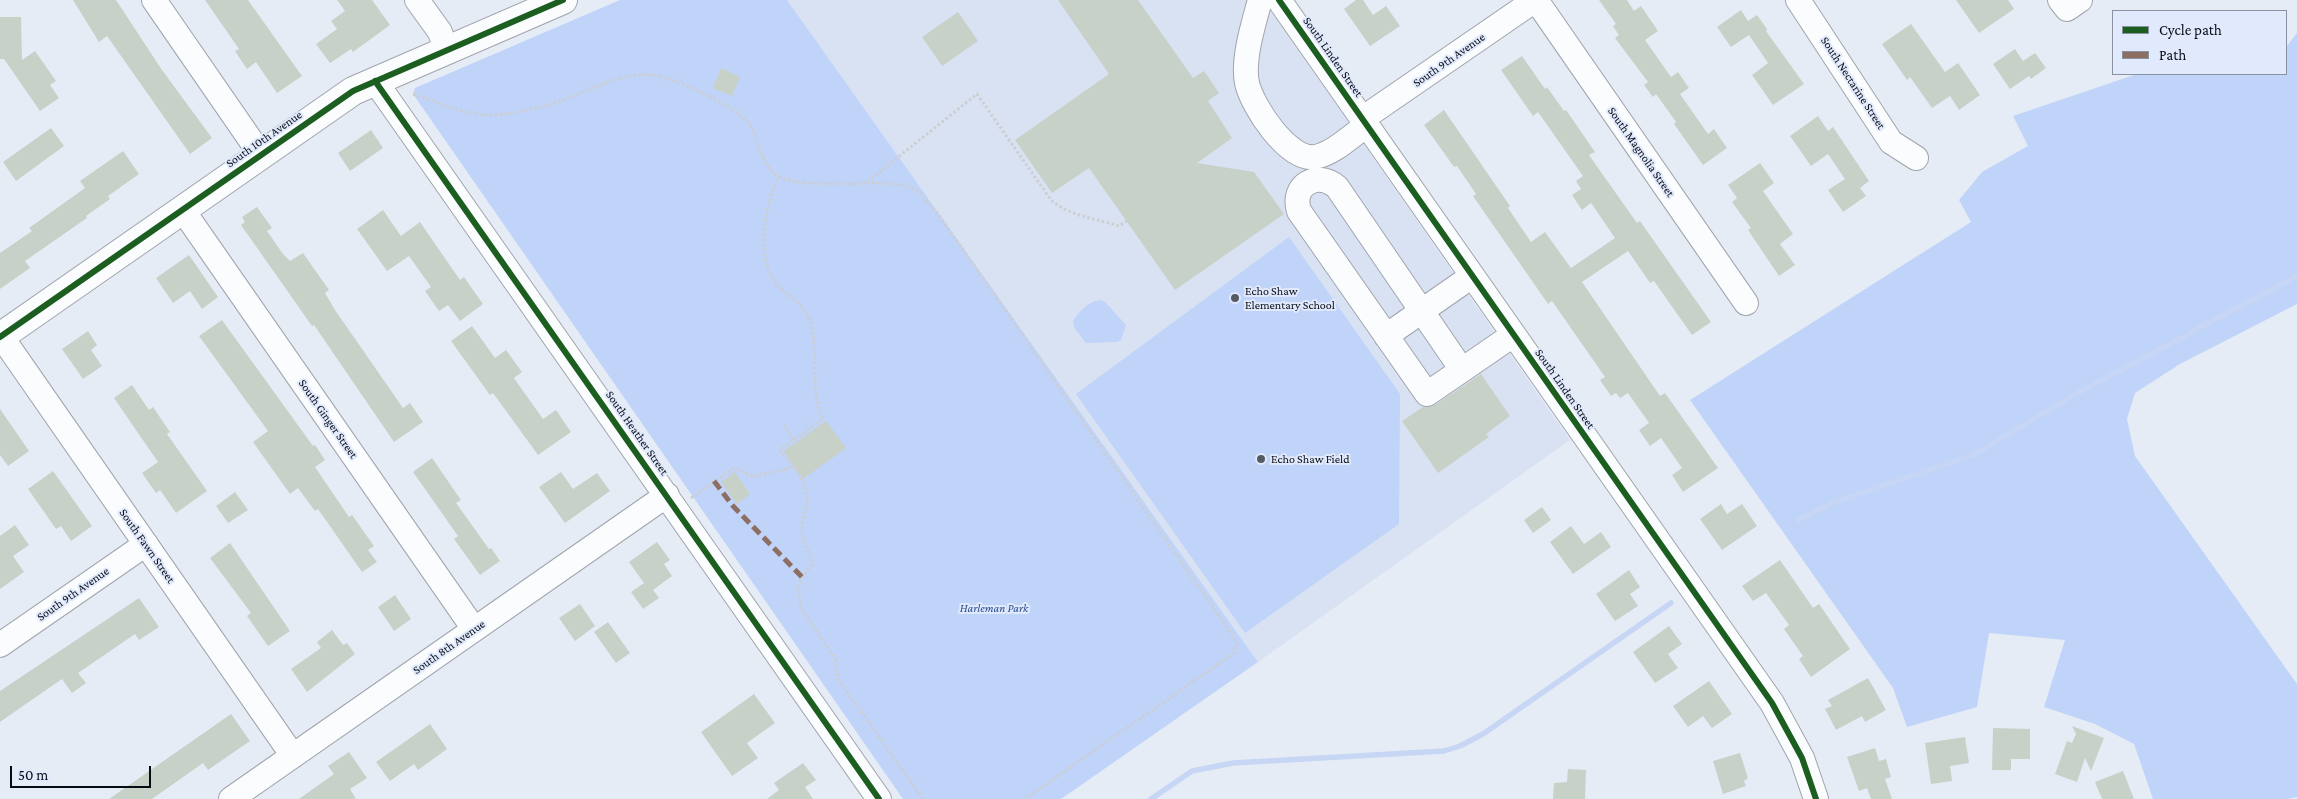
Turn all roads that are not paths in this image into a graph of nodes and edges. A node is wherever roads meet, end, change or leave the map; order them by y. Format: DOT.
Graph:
graph roads {
  1 [pos="154,0"];
  2 [pos="418,0"];
  3 [pos="563,0"];
  4 [pos="1260,0"];
  5 [pos="1279,0"];
  6 [pos="1536,0"];
  7 [pos="1798,0"];
  8 [pos="446,50"];
  9 [pos="375,81"];
  10 [pos="1364,122"];
  11 [pos="261,155"];
  12 [pos="1916,158"];
  13 [pos="182,209"];
  14 [pos="1472,276"];
  15 [pos="1746,304"];
  16 [pos="1422,312"];
  17 [pos="1514,335"];
  18 [pos="1,336"];
  19 [pos="1386,336"];
  20 [pos="1462,370"];
  21 [pos="672,502"];
  22 [pos="146,544"];
  23 [pos="474,629"];
  24 [pos="0,645"];
  25 [pos="293,756"];
  26 [pos="231,799"];
  27 [pos="879,799"];
  28 [pos="1816,799"];
  1 -- 11 [label="street"];
  2 -- 8 [label="street"];
  3 -- 8 [label="main road, South 10th Avenue"];
  4 -- 10 [label="street, South 9th Avenue"];
  5 -- 10 [label="street, South Linden Street"];
  6 -- 10 [label="street, South 9th Avenue"];
  6 -- 15 [label="street, South Magnolia Street"];
  7 -- 12 [label="street, South Nectarine Street"];
  8 -- 9 [label="main road, South 10th Avenue"];
  9 -- 11 [label="main road, South 10th Avenue"];
  9 -- 21 [label="street, South Heather Street"];
  10 -- 14 [label="street, South Linden Street"];
  11 -- 13 [label="main road, South 10th Avenue"];
  13 -- 18 [label="main road, South 10th Avenue"];
  13 -- 23 [label="street, South Ginger Street"];
  14 -- 16 [label="street"];
  14 -- 17 [label="street, South Linden Street"];
  16 -- 19 [label="street"];
  16 -- 19 [label="street"];
  16 -- 20 [label="street"];
  17 -- 20 [label="street"];
  17 -- 28 [label="street, South Linden Street"];
  18 -- 22 [label="street, South Fawn Street"];
  19 -- 20 [label="street"];
  21 -- 23 [label="street, South 8th Avenue"];
  21 -- 27 [label="street, South Heather Street"];
  22 -- 24 [label="street, South 9th Avenue"];
  22 -- 25 [label="street, South Fawn Street"];
  23 -- 25 [label="street, South 8th Avenue"];
  25 -- 26 [label="street, South 8th Avenue"];
}
